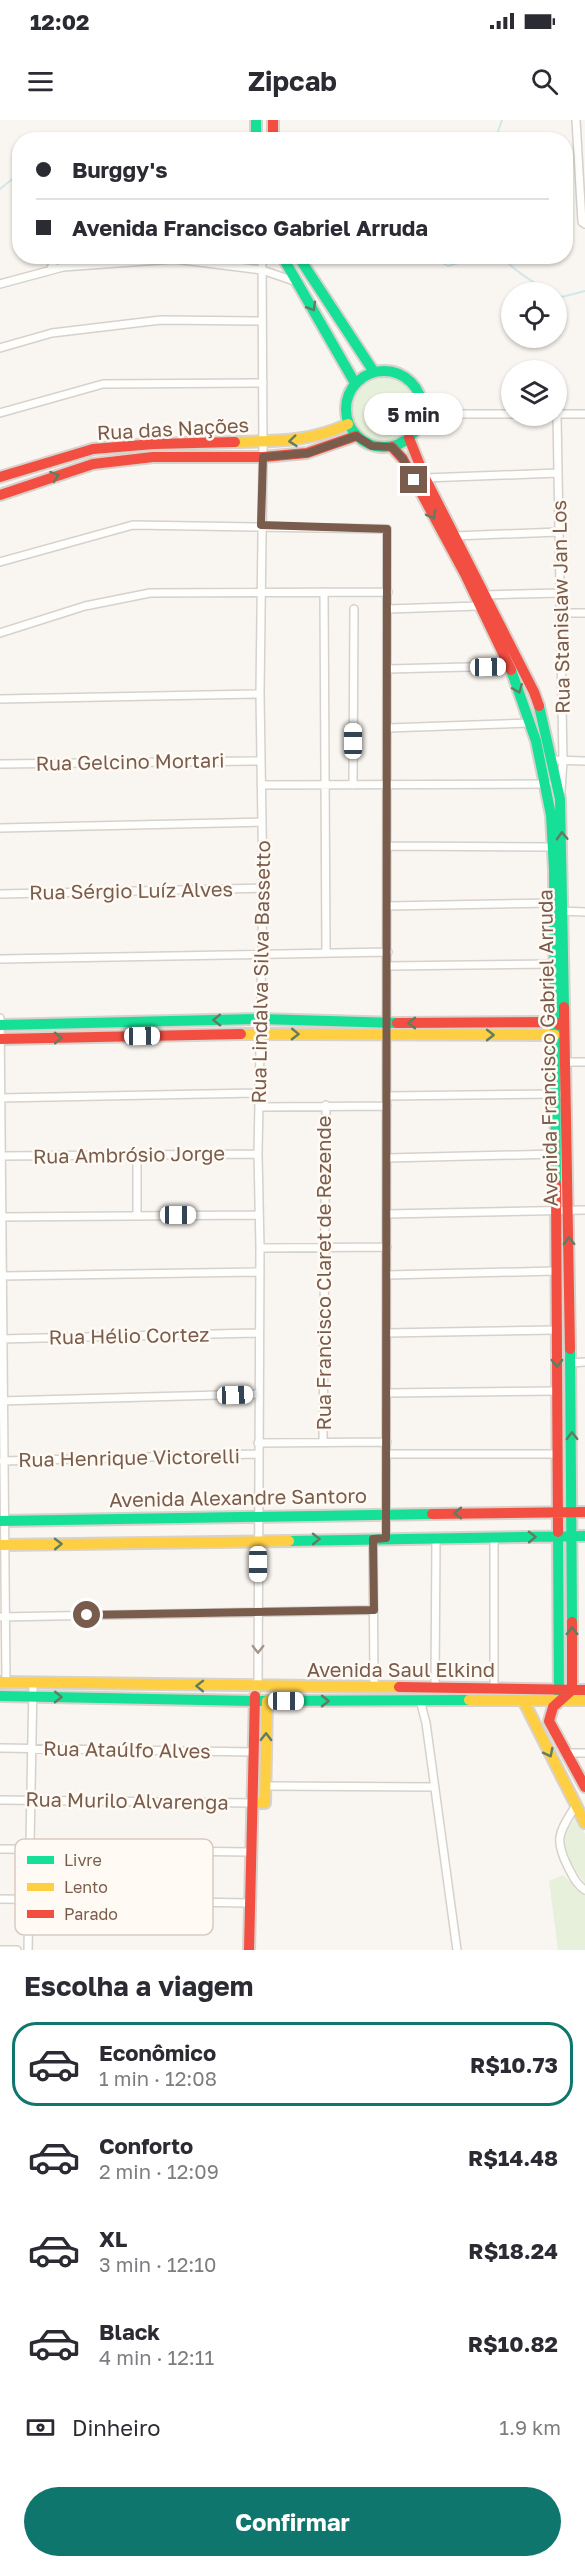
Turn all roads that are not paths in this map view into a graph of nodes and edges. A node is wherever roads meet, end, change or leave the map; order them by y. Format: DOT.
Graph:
graph roads {
  1 [pos="576,120"];
  2 [pos="582,168"];
  3 [pos="584,223"];
  4 [pos="53,264"];
  5 [pos="105,264"];
  6 [pos="214,264"];
  7 [pos="262,264"];
  8 [pos="287,264"];
  9 [pos="303,264"];
  10 [pos="50,270"];
  11 [pos="262,270"];
  12 [pos="297,282"];
  13 [pos="0,284"];
  14 [pos="262,321"];
  15 [pos="0,348"];
  16 [pos="374,372"];
  17 [pos="263,382"];
  18 [pos="355,383"];
  19 [pos="0,413"];
  20 [pos="422,414"];
  21 [pos="501,414"];
  22 [pos="567,414"];
  23 [pos="585,414"];
  24 [pos="348,423"];
  25 [pos="557,426"];
  26 [pos="356,436"];
  27 [pos="409,438"];
  28 [pos="263,443"];
  29 [pos="392,447"];
  30 [pos="263,457"];
  31 [pos="558,473"];
  32 [pos="0,477"];
  33 [pos="425,478"];
  34 [pos="0,495"];
  35 [pos="261,525"];
  36 [pos="559,532"];
  37 [pos="454,536"];
  38 [pos="0,562"];
  39 [pos="261,592"];
  40 [pos="324,592"];
  41 [pos="388,592"];
  42 [pos="560,593"];
  43 [pos="484,595"];
  44 [pos="479,606"];
  45 [pos="354,609"];
  46 [pos="388,609"];
  47 [pos="561,613"];
  48 [pos="585,613"];
  49 [pos="0,633"];
  50 [pos="508,666"];
  51 [pos="388,669"];
  52 [pos="260,694"];
  53 [pos="0,699"];
  54 [pos="531,723"];
  55 [pos="388,728"];
  56 [pos="558,760"];
  57 [pos="261,761"];
  58 [pos="585,761"];
  59 [pos="0,764"];
  60 [pos="547,784"];
  61 [pos="324,785"];
  62 [pos="353,785"];
  63 [pos="388,785"];
  64 [pos="261,786"];
  65 [pos="262,822"];
  66 [pos="0,828"];
  67 [pos="388,846"];
  68 [pos="552,847"];
  69 [pos="263,888"];
  70 [pos="0,894"];
  71 [pos="388,906"];
  72 [pos="557,908"];
  73 [pos="585,912"];
  74 [pos="326,952"];
  75 [pos="388,952"];
  76 [pos="262,953"];
  77 [pos="0,959"];
  78 [pos="555,964"];
  79 [pos="388,966"];
  80 [pos="0,1018"];
  81 [pos="261,1019"];
  82 [pos="555,1022"];
  83 [pos="387,1023"];
  84 [pos="0,1026"];
  85 [pos="261,1034"];
  86 [pos="387,1036"];
  87 [pos="560,1036"];
  88 [pos="0,1039"];
  89 [pos="561,1062"];
  90 [pos="585,1062"];
  91 [pos="259,1093"];
  92 [pos="561,1094"];
  93 [pos="387,1096"];
  94 [pos="0,1098"];
  95 [pos="326,1105"];
  96 [pos="387,1106"];
  97 [pos="260,1107"];
  98 [pos="258,1154"];
  99 [pos="556,1154"];
  100 [pos="137,1155"];
  101 [pos="1,1156"];
  102 [pos="387,1158"];
  103 [pos="568,1210"];
  104 [pos="585,1210"];
  105 [pos="556,1211"];
  106 [pos="387,1214"];
  107 [pos="137,1215"];
  108 [pos="259,1215"];
  109 [pos="1,1217"];
  110 [pos="387,1247"];
  111 [pos="260,1248"];
  112 [pos="324,1248"];
  113 [pos="556,1271"];
  114 [pos="259,1272"];
  115 [pos="387,1275"];
  116 [pos="2,1276"];
  117 [pos="557,1330"];
  118 [pos="258,1333"];
  119 [pos="387,1333"];
  120 [pos="2,1339"];
  121 [pos="585,1362"];
  122 [pos="571,1363"];
  123 [pos="557,1391"];
  124 [pos="387,1393"];
  125 [pos="258,1394"];
  126 [pos="2,1401"];
  127 [pos="323,1442"];
  128 [pos="387,1442"];
  129 [pos="258,1443"];
  130 [pos="258,1454"];
  131 [pos="387,1454"];
  132 [pos="558,1454"];
  133 [pos="2,1461"];
  134 [pos="573,1512"];
  135 [pos="585,1512"];
  136 [pos="386,1513"];
  137 [pos="558,1513"];
  138 [pos="258,1516"];
  139 [pos="3,1521"];
  140 [pos="558,1536"];
  141 [pos="585,1536"];
  142 [pos="494,1537"];
  143 [pos="573,1537"];
  144 [pos="386,1538"];
  145 [pos="436,1538"];
  146 [pos="373,1539"];
  147 [pos="258,1540"];
  148 [pos="3,1544"];
  149 [pos="374,1610"];
  150 [pos="258,1612"];
  151 [pos="3,1617"];
  152 [pos="3,1682"];
  153 [pos="33,1683"];
  154 [pos="374,1686"];
  155 [pos="258,1687"];
  156 [pos="435,1688"];
  157 [pos="494,1689"];
  158 [pos="572,1690"];
  159 [pos="585,1690"];
  160 [pos="559,1695"];
  161 [pos="0,1696"];
  162 [pos="31,1697"];
  163 [pos="374,1700"];
  164 [pos="420,1700"];
  165 [pos="523,1700"];
  166 [pos="585,1700"];
  167 [pos="253,1701"];
  168 [pos="267,1701"];
  169 [pos="0,1748"];
  170 [pos="31,1749"];
  171 [pos="254,1752"];
  172 [pos="568,1753"];
  173 [pos="585,1753"];
  174 [pos="260,1785"];
  175 [pos="435,1787"];
  176 [pos="585,1787"];
  177 [pos="0,1800"];
  178 [pos="30,1800"];
  179 [pos="253,1803"];
  180 [pos="576,1805"];
  181 [pos="585,1823"];
  182 [pos="29,1839"];
  183 [pos="213,1851"];
  184 [pos="251,1852"];
  185 [pos="585,1890"];
  186 [pos="213,1902"];
  187 [pos="250,1903"];
  188 [pos="28,1935"];
  189 [pos="0,1950"];
  190 [pos="17,1950"];
  191 [pos="28,1950"];
  192 [pos="249,1950"];
  193 [pos="457,1950"];
  1 -- 2 [label="street"];
  2 -- 3 [label="street"];
  4 -- 10 [label="street"];
  5 -- 10 [label="street"];
  6 -- 11 [label="street"];
  7 -- 11 [label="street, Rua Lindalva Silva Bassetto"];
  8 -- 12 [label="main road"];
  9 -- 16 [label="main road"];
  10 -- 13 [label="street"];
  11 -- 12 [label="street"];
  11 -- 14 [label="street, Rua Lindalva Silva Bassetto"];
  12 -- 18 [label="main road, one-way"];
  14 -- 15 [label="street"];
  14 -- 17 [label="street, Rua Lindalva Silva Bassetto"];
  16 -- 18 [label="main road"];
  16 -- 20 [label="main road"];
  17 -- 19 [label="street"];
  17 -- 28 [label="street, Rua Lindalva Silva Bassetto"];
  18 -- 24 [label="main road"];
  20 -- 21 [label="street"];
  20 -- 27 [label="main road"];
  22 -- 23 [label="street"];
  24 -- 26 [label="main road"];
  24 -- 28 [label="main road, Rua das Nações, one-way"];
  25 -- 31 [label="street, Rua Stanislaw Jan Los"];
  26 -- 29 [label="main road"];
  26 -- 30 [label="main road, Rua das Nações"];
  27 -- 29 [label="main road"];
  27 -- 33 [label="main road, Avenida Francisco Gabriel Arruda"];
  28 -- 30 [label="street, Rua Lindalva Silva Bassetto"];
  28 -- 32 [label="main road, Rua das Nações"];
  29 -- 44 [label="main road, Avenida Francisco Gabriel Arruda, one-way"];
  34 -- 30 [label="main road, Rua das Nações, one-way"];
  30 -- 35 [label="street, Rua Lindalva Silva Bassetto"];
  31 -- 33 [label="street"];
  31 -- 36 [label="street, Rua Stanislaw Jan Los"];
  33 -- 37 [label="main road, Avenida Francisco Gabriel Arruda"];
  35 -- 38 [label="street"];
  35 -- 39 [label="street, Rua Lindalva Silva Bassetto"];
  35 -- 41 [label="street"];
  36 -- 37 [label="street"];
  36 -- 42 [label="street, Rua Stanislaw Jan Los"];
  37 -- 43 [label="main road, Avenida Francisco Gabriel Arruda"];
  39 -- 40 [label="street"];
  39 -- 49 [label="street"];
  39 -- 52 [label="street, Rua Lindalva Silva Bassetto"];
  40 -- 41 [label="street"];
  40 -- 61 [label="street"];
  41 -- 46 [label="street"];
  42 -- 43 [label="street"];
  42 -- 47 [label="street, Rua Stanislaw Jan Los"];
  43 -- 56 [label="main road, Avenida Francisco Gabriel Arruda"];
  44 -- 46 [label="street"];
  44 -- 50 [label="main road, Avenida Francisco Gabriel Arruda"];
  45 -- 62 [label="street"];
  46 -- 51 [label="street"];
  47 -- 48 [label="street"];
  47 -- 56 [label="street, Rua Stanislaw Jan Los"];
  50 -- 51 [label="street"];
  50 -- 54 [label="main road, Avenida Francisco Gabriel Arruda, one-way"];
  51 -- 55 [label="street"];
  52 -- 53 [label="street"];
  52 -- 57 [label="street, Rua Lindalva Silva Bassetto"];
  54 -- 55 [label="street"];
  54 -- 60 [label="main road, Avenida Francisco Gabriel Arruda"];
  55 -- 63 [label="street"];
  56 -- 58 [label="street"];
  72 -- 56 [label="main road, Avenida Francisco Gabriel Arruda, one-way"];
  57 -- 59 [label="street, Rua Gelcino Mortari"];
  57 -- 64 [label="street, Rua Lindalva Silva Bassetto"];
  60 -- 63 [label="street"];
  60 -- 68 [label="main road, Avenida Francisco Gabriel Arruda"];
  61 -- 62 [label="street"];
  61 -- 64 [label="street"];
  61 -- 74 [label="street"];
  62 -- 63 [label="street"];
  63 -- 67 [label="street"];
  64 -- 65 [label="street, Rua Lindalva Silva Bassetto"];
  65 -- 66 [label="street"];
  65 -- 69 [label="street, Rua Lindalva Silva Bassetto"];
  67 -- 68 [label="street"];
  67 -- 71 [label="street"];
  68 -- 72 [label="main road, Avenida Francisco Gabriel Arruda"];
  69 -- 70 [label="street, Rua Sérgio Luíz Alves"];
  69 -- 76 [label="street, Rua Lindalva Silva Bassetto"];
  71 -- 72 [label="street"];
  71 -- 75 [label="street"];
  72 -- 73 [label="street"];
  72 -- 78 [label="main road, Avenida Francisco Gabriel Arruda"];
  72 -- 87 [label="main road, Avenida Francisco Gabriel Arruda"];
  74 -- 75 [label="street"];
  74 -- 76 [label="street"];
  75 -- 79 [label="street"];
  76 -- 77 [label="street"];
  76 -- 81 [label="street, Rua Lindalva Silva Bassetto"];
  78 -- 79 [label="street"];
  78 -- 82 [label="main road, Avenida Francisco Gabriel Arruda"];
  79 -- 83 [label="street"];
  80 -- 84 [label="street"];
  81 -- 83 [label="main road"];
  81 -- 84 [label="main road, one-way"];
  81 -- 85 [label="street, Rua Lindalva Silva Bassetto"];
  82 -- 83 [label="main road, one-way"];
  82 -- 87 [label="main road, Avenida Francisco Gabriel Arruda"];
  83 -- 86 [label="street"];
  84 -- 88 [label="street"];
  85 -- 86 [label="main road, one-way"];
  88 -- 85 [label="main road, one-way"];
  85 -- 91 [label="street, Rua Lindalva Silva Bassetto"];
  86 -- 87 [label="main road, one-way"];
  86 -- 93 [label="street"];
  87 -- 89 [label="main road, Avenida Francisco Gabriel Arruda"];
  88 -- 94 [label="street"];
  89 -- 90 [label="street"];
  89 -- 92 [label="main road, Avenida Francisco Gabriel Arruda"];
  91 -- 94 [label="street"];
  91 -- 97 [label="street, Rua Lindalva Silva Bassetto"];
  92 -- 93 [label="street"];
  92 -- 99 [label="main road, Avenida Francisco Gabriel Arruda"];
  92 -- 103 [label="main road, Avenida Francisco Gabriel Arruda"];
  93 -- 96 [label="street"];
  94 -- 101 [label="street"];
  95 -- 96 [label="street"];
  95 -- 97 [label="street"];
  95 -- 112 [label="street, Rua Francisco Claret de Rezende"];
  96 -- 102 [label="street"];
  97 -- 98 [label="street, Rua Lindalva Silva Bassetto"];
  98 -- 100 [label="street, Rua Ambrósio Jorge"];
  98 -- 108 [label="street, Rua Lindalva Silva Bassetto"];
  99 -- 102 [label="street"];
  99 -- 105 [label="main road, Avenida Francisco Gabriel Arruda"];
  100 -- 101 [label="street, Rua Ambrósio Jorge"];
  100 -- 107 [label="street"];
  101 -- 109 [label="street"];
  102 -- 106 [label="street"];
  103 -- 104 [label="street"];
  103 -- 105 [label="street"];
  122 -- 103 [label="main road, Avenida Francisco Gabriel Arruda, one-way"];
  105 -- 106 [label="street"];
  105 -- 113 [label="main road, Avenida Francisco Gabriel Arruda"];
  106 -- 110 [label="street"];
  107 -- 108 [label="street"];
  107 -- 109 [label="street"];
  108 -- 111 [label="street, Rua Lindalva Silva Bassetto"];
  109 -- 116 [label="street"];
  110 -- 112 [label="street"];
  110 -- 115 [label="street"];
  111 -- 112 [label="street"];
  111 -- 114 [label="street, Rua Lindalva Silva Bassetto"];
  112 -- 127 [label="street, Rua Francisco Claret de Rezende"];
  113 -- 115 [label="street"];
  113 -- 117 [label="main road, Avenida Francisco Gabriel Arruda"];
  114 -- 116 [label="street"];
  114 -- 118 [label="street, Rua Lindalva Silva Bassetto"];
  115 -- 119 [label="street"];
  116 -- 120 [label="street"];
  117 -- 119 [label="street"];
  117 -- 123 [label="main road, Avenida Francisco Gabriel Arruda, one-way"];
  118 -- 120 [label="street, Rua Hélio Cortez"];
  118 -- 125 [label="street, Rua Lindalva Silva Bassetto"];
  119 -- 124 [label="street"];
  120 -- 126 [label="street"];
  121 -- 122 [label="street"];
  134 -- 122 [label="main road, Avenida Francisco Gabriel Arruda, one-way"];
  123 -- 124 [label="street"];
  123 -- 132 [label="main road, Avenida Francisco Gabriel Arruda"];
  124 -- 128 [label="street"];
  125 -- 126 [label="street"];
  125 -- 129 [label="street, Rua Lindalva Silva Bassetto"];
  126 -- 133 [label="street"];
  127 -- 128 [label="street"];
  127 -- 129 [label="street"];
  128 -- 131 [label="street"];
  129 -- 130 [label="street, Rua Lindalva Silva Bassetto"];
  130 -- 133 [label="street, Rua Henrique Victorelli"];
  130 -- 138 [label="street, Rua Lindalva Silva Bassetto"];
  131 -- 132 [label="street"];
  131 -- 136 [label="street"];
  132 -- 137 [label="main road, Avenida Francisco Gabriel Arruda"];
  133 -- 139 [label="street"];
  134 -- 135 [label="main road, Avenida Alexandre Santoro"];
  134 -- 137 [label="main road, Avenida Alexandre Santoro"];
  134 -- 143 [label="main road, Avenida Francisco Gabriel Arruda"];
  137 -- 136 [label="main road, Avenida Alexandre Santoro, one-way"];
  136 -- 138 [label="main road, Avenida Alexandre Santoro"];
  136 -- 144 [label="street"];
  137 -- 140 [label="main road, Avenida Francisco Gabriel Arruda"];
  138 -- 139 [label="main road, Avenida Alexandre Santoro"];
  138 -- 147 [label="street, Rua Lindalva Silva Bassetto"];
  139 -- 148 [label="street"];
  142 -- 140 [label="main road, one-way"];
  140 -- 143 [label="main road"];
  140 -- 160 [label="main road, Avenida Francisco Gabriel Arruda"];
  141 -- 143 [label="main road"];
  142 -- 145 [label="main road"];
  142 -- 157 [label="street"];
  158 -- 143 [label="main road, Avenida Francisco Gabriel Arruda, one-way"];
  144 -- 145 [label="main road"];
  144 -- 146 [label="main road"];
  145 -- 156 [label="street"];
  147 -- 146 [label="main road, one-way"];
  146 -- 149 [label="street"];
  148 -- 147 [label="main road, one-way"];
  147 -- 150 [label="street, Rua Lindalva Silva Bassetto"];
  148 -- 151 [label="street"];
  149 -- 150 [label="street"];
  149 -- 154 [label="street"];
  150 -- 151 [label="street"];
  150 -- 155 [label="street, Rua Lindalva Silva Bassetto, one-way"];
  151 -- 152 [label="street"];
  152 -- 153 [label="main road, Avenida Saul Elkind"];
  155 -- 153 [label="main road, Avenida Saul Elkind, one-way"];
  153 -- 162 [label="street"];
  154 -- 155 [label="main road, Avenida Saul Elkind"];
  154 -- 156 [label="main road, Avenida Saul Elkind"];
  154 -- 163 [label="main road"];
  155 -- 167 [label="main road"];
  155 -- 168 [label="main road"];
  156 -- 157 [label="main road, Avenida Saul Elkind"];
  156 -- 164 [label="main road"];
  157 -- 160 [label="main road, Avenida Saul Elkind"];
  158 -- 159 [label="main road"];
  158 -- 160 [label="main road"];
  160 -- 165 [label="main road, Avenida Saul Elkind"];
  160 -- 166 [label="main road, Avenida Saul Elkind"];
  160 -- 172 [label="main road, Avenida Francisco Gabriel Arruda"];
  161 -- 162 [label="main road, Avenida Saul Elkind"];
  162 -- 167 [label="main road, Avenida Saul Elkind, one-way"];
  162 -- 170 [label="street"];
  163 -- 164 [label="main road, Avenida Saul Elkind"];
  168 -- 163 [label="main road, Avenida Saul Elkind, one-way"];
  164 -- 165 [label="main road, Avenida Saul Elkind"];
  164 -- 175 [label="street"];
  165 -- 180 [label="main road, one-way"];
  167 -- 168 [label="main road, Avenida Saul Elkind"];
  167 -- 171 [label="main road"];
  174 -- 168 [label="main road, one-way"];
  169 -- 170 [label="street, Rua Ataúlfo Alves"];
  170 -- 171 [label="street, Rua Ataúlfo Alves"];
  170 -- 178 [label="street"];
  171 -- 174 [label="main road"];
  172 -- 173 [label="street"];
  172 -- 176 [label="main road"];
  174 -- 175 [label="street"];
  174 -- 179 [label="main road"];
  175 -- 193 [label="street"];
  177 -- 178 [label="street, Rua Murilo Alvarenga"];
  178 -- 179 [label="street, Rua Murilo Alvarenga"];
  178 -- 182 [label="street"];
  179 -- 184 [label="main road"];
  180 -- 181 [label="main road"];
  180 -- 185 [label="street"];
  183 -- 184 [label="street"];
  184 -- 187 [label="main road"];
  186 -- 187 [label="street"];
  187 -- 192 [label="main road"];
  188 -- 191 [label="street"];
  189 -- 190 [label="street"];
}
